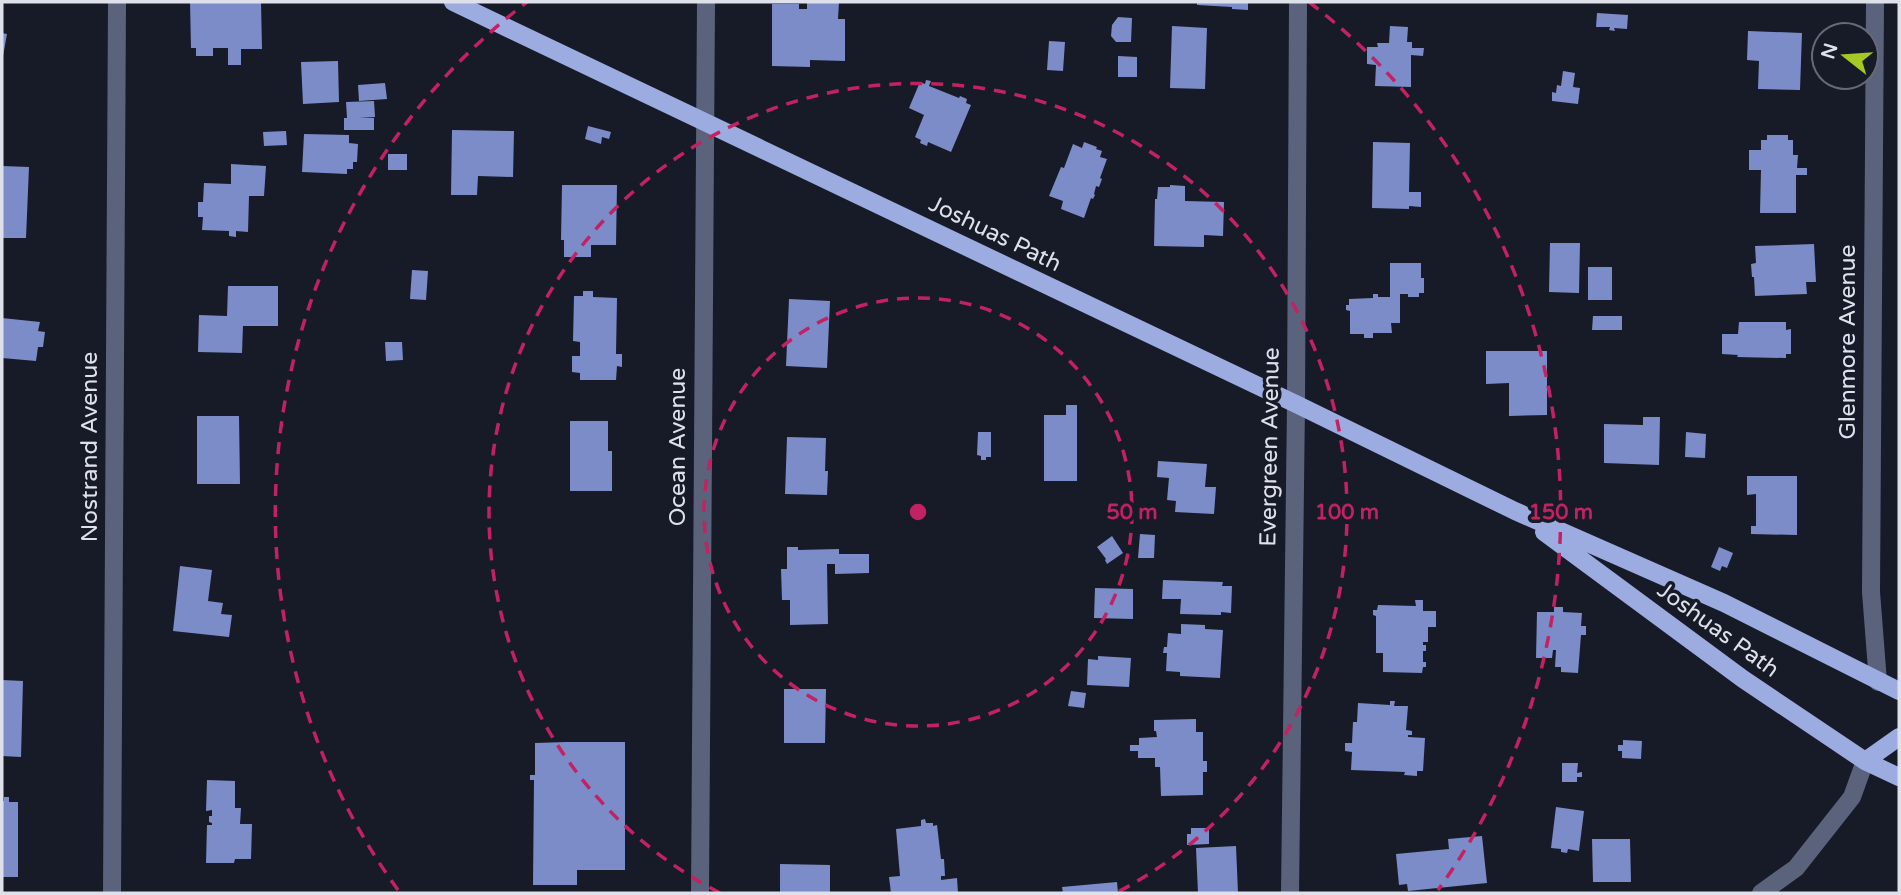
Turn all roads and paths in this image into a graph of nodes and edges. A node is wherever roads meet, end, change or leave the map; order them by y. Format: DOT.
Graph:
graph roads {
  1 [pos="117,2"];
  2 [pos="453,2"];
  3 [pos="706,2"];
  4 [pos="1298,2"];
  5 [pos="1875,2"];
  6 [pos="705,122"];
  7 [pos="1296,404"];
  8 [pos="1515,511"];
  9 [pos="1878,682"];
  10 [pos="1899,691"];
  11 [pos="1899,737"];
  12 [pos="1865,761"];
  13 [pos="1899,777"];
  14 [pos="112,893"];
  15 [pos="699,893"];
  16 [pos="1290,893"];
  17 [pos="1761,893"];
  1 -- 14 [label="street, Nostrand Avenue"];
  2 -- 6 [label="main road, Joshuas Path"];
  3 -- 6 [label="street, Ocean Avenue"];
  4 -- 7 [label="street, Evergreen Avenue"];
  5 -- 9 [label="street, Glenmore Avenue"];
  6 -- 7 [label="main road, Joshuas Path"];
  6 -- 15 [label="street, Ocean Avenue"];
  7 -- 8 [label="main road, Joshuas Path"];
  7 -- 16 [label="street, Evergreen Avenue"];
  8 -- 9 [label="main road, Joshuas Path"];
  8 -- 12 [label="main road, Joshuas Path"];
  9 -- 10 [label="main road, Joshuas Path"];
  11 -- 12 [label="main road"];
  12 -- 13 [label="main road, Joshuas Path"];
  12 -- 17 [label="street"];
}
